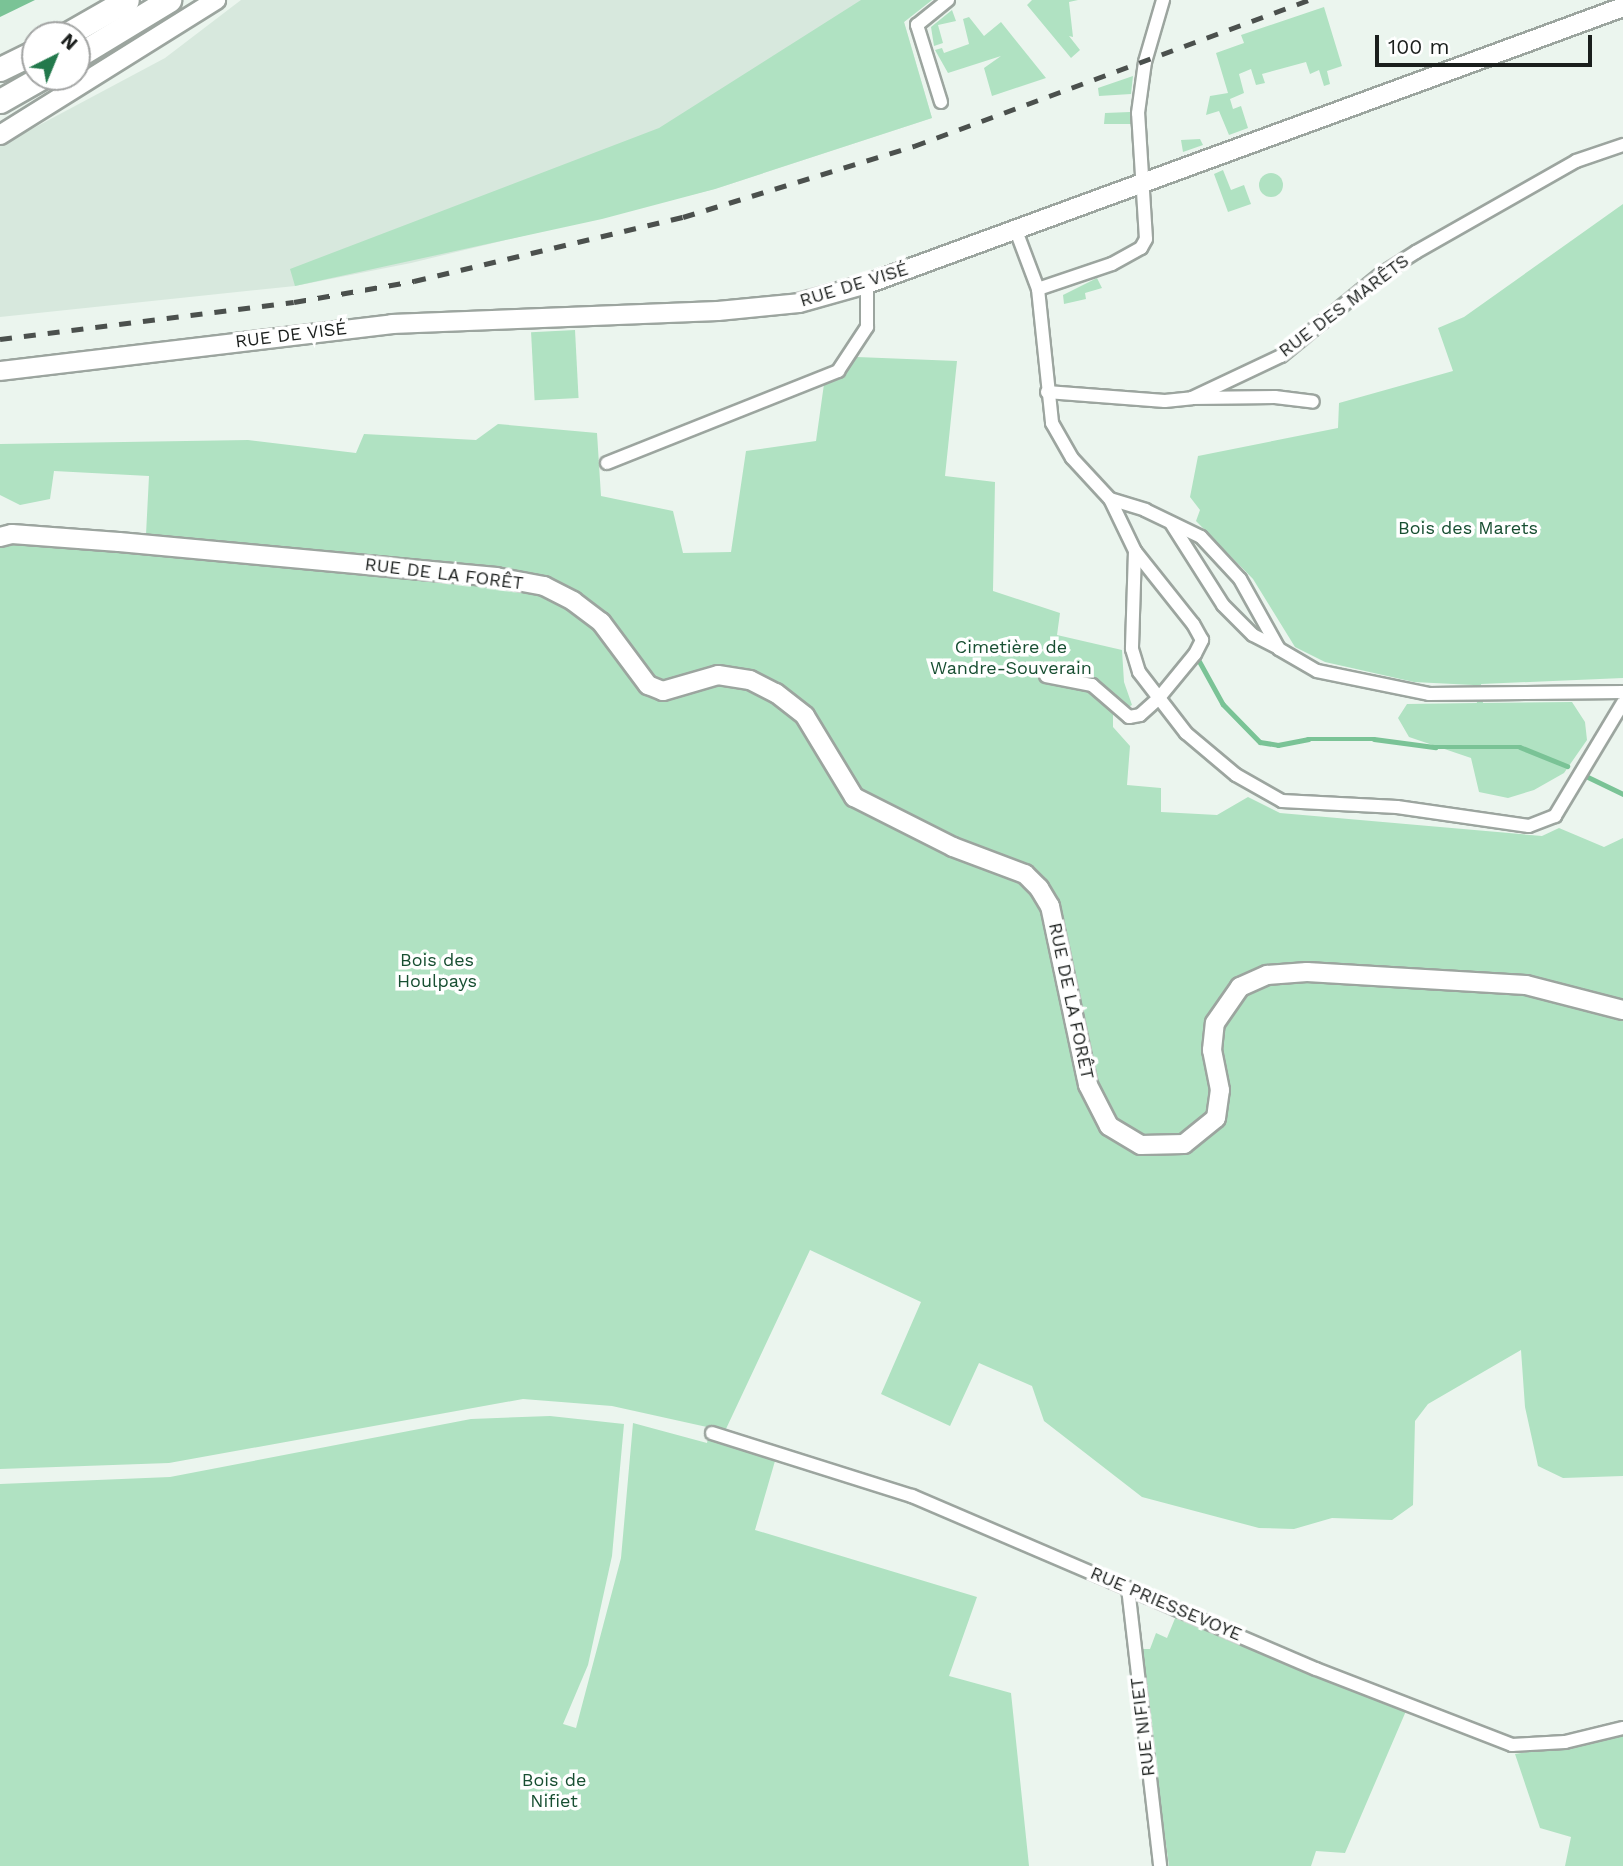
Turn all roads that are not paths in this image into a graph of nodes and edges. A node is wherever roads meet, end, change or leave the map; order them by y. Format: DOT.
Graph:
graph roads {
  1 [pos="127,0"];
  2 [pos="169,0"];
  3 [pos="216,0"];
  4 [pos="948,0"];
  5 [pos="1163,0"];
  6 [pos="1623,7"];
  7 [pos="90,21"];
  8 [pos="91,47"];
  9 [pos="21,59"];
  10 [pos="0,69"];
  11 [pos="21,89"];
  12 [pos="0,101"];
  13 [pos="941,102"];
  14 [pos="0,135"];
  15 [pos="1623,145"];
  16 [pos="1145,179"];
  17 [pos="1015,228"];
  18 [pos="867,284"];
  19 [pos="1038,289"];
  20 [pos="0,371"];
  21 [pos="1047,392"];
  22 [pos="1192,398"];
  23 [pos="1313,402"];
  24 [pos="607,463"];
  25 [pos="1110,499"];
  26 [pos="1171,523"];
  27 [pos="0,537"];
  28 [pos="1135,551"];
  29 [pos="1279,649"];
  30 [pos="1046,676"];
  31 [pos="1623,692"];
  32 [pos="1158,699"];
  33 [pos="1623,703"];
  34 [pos="1623,1010"];
  35 [pos="712,1433"];
  36 [pos="1128,1588"];
  37 [pos="1623,1728"];
  38 [pos="1160,1866"];
  1 -- 7 [label="highway"];
  2 -- 8 [label="highway"];
  3 -- 14 [label="main road"];
  4 -- 13 [label="street"];
  5 -- 16 [label="street"];
  6 -- 16 [label="main road, RUE DE VISÉ"];
  9 -- 10 [label="highway"];
  11 -- 12 [label="highway"];
  15 -- 22 [label="street, RUE DES MARÊTS"];
  16 -- 17 [label="main road, RUE DE VISÉ"];
  16 -- 19 [label="street"];
  17 -- 18 [label="main road, RUE DE VISÉ"];
  17 -- 19 [label="street"];
  18 -- 20 [label="main road, RUE DE VISÉ"];
  18 -- 24 [label="street"];
  19 -- 21 [label="street"];
  21 -- 22 [label="street, RUE DES MARÊTS"];
  21 -- 25 [label="street"];
  22 -- 23 [label="street"];
  25 -- 26 [label="street"];
  25 -- 28 [label="street"];
  26 -- 29 [label="street"];
  26 -- 29 [label="street"];
  27 -- 34 [label="main road, RUE DE LA FORÊT"];
  28 -- 32 [label="street"];
  28 -- 32 [label="street"];
  29 -- 31 [label="street"];
  30 -- 32 [label="street"];
  32 -- 33 [label="street"];
  35 -- 36 [label="street, RUE PRIESSEVOYE"];
  36 -- 37 [label="street, RUE PRIESSEVOYE"];
  36 -- 38 [label="street, RUE NIFIET"];
}
